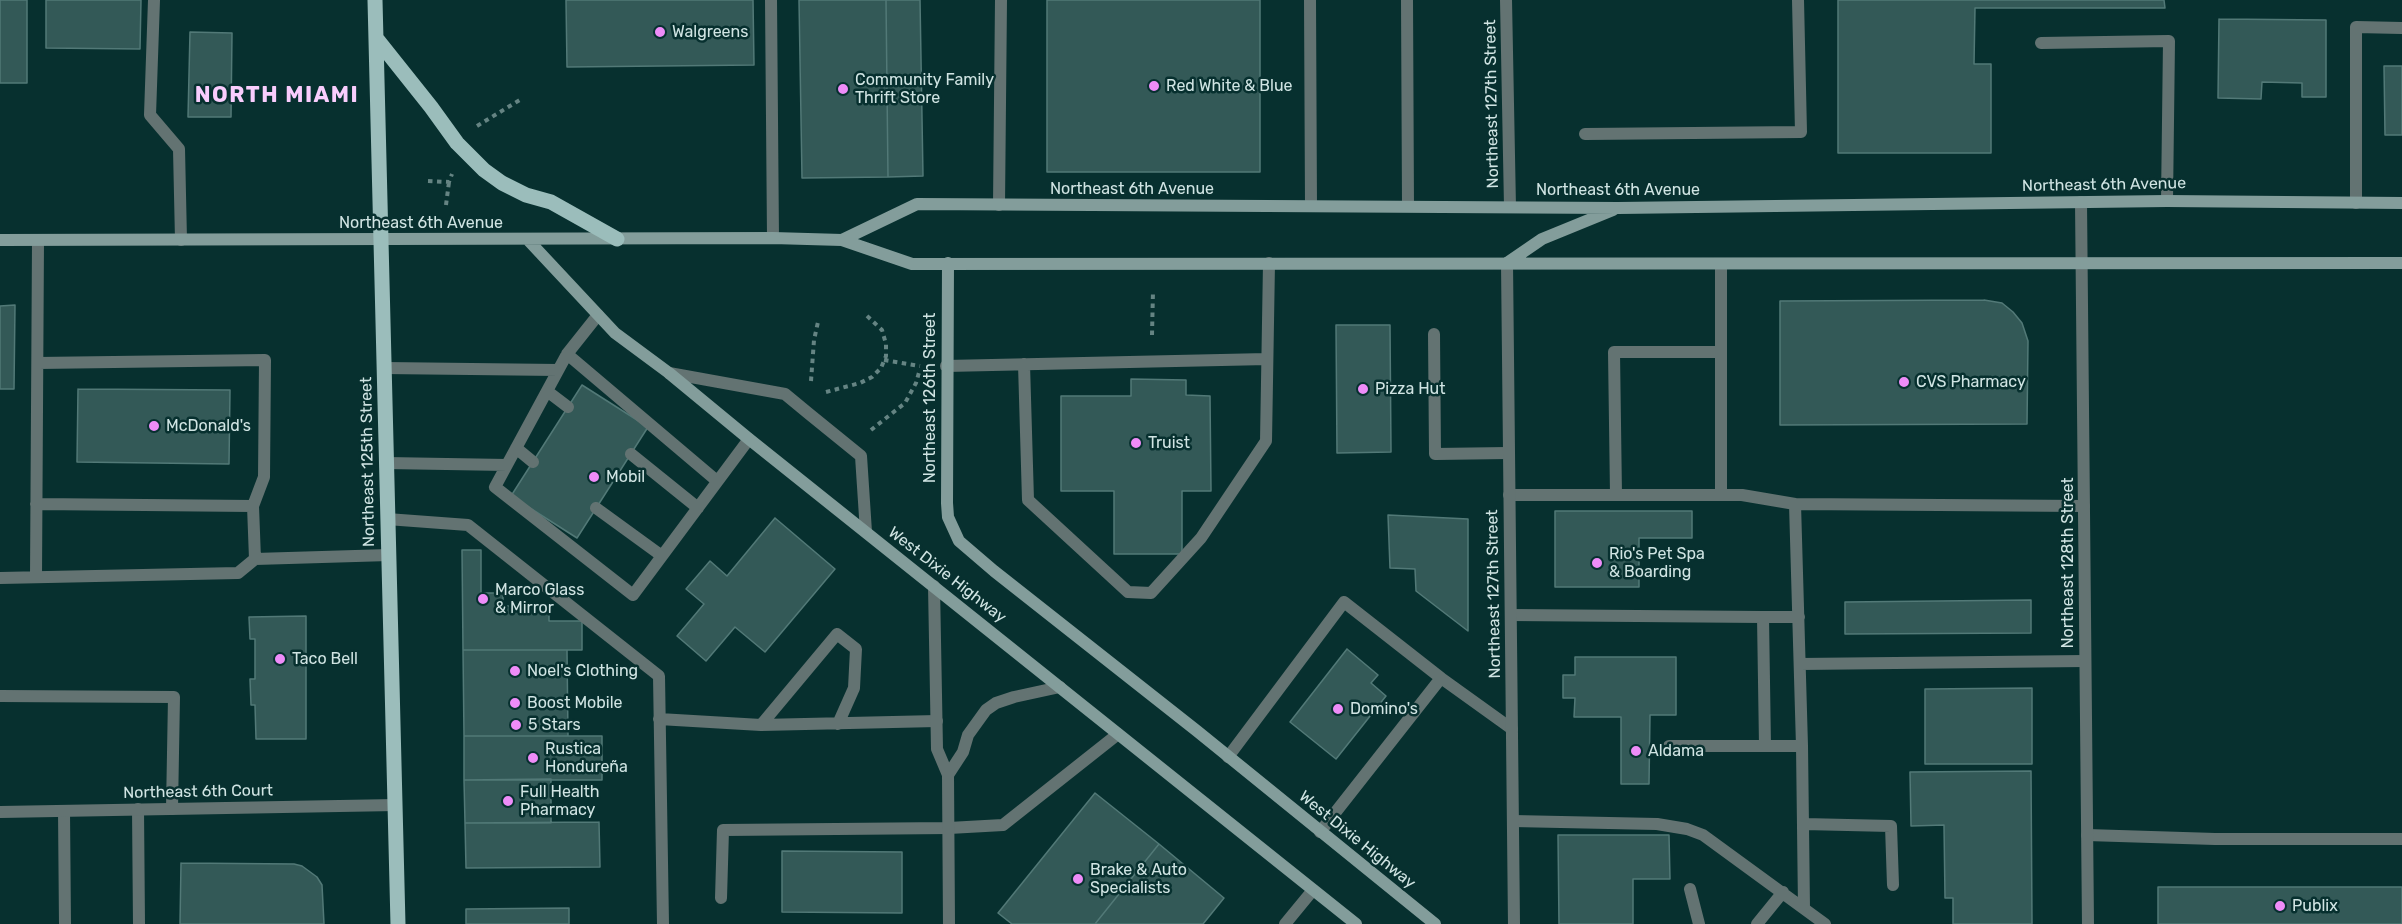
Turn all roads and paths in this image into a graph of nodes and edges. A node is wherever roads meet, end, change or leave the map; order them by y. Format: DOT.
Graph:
graph roads {
  1 [pos="154,0"];
  2 [pos="375,0"];
  3 [pos="771,0"];
  4 [pos="1000,0"];
  5 [pos="1310,0"];
  6 [pos="1407,0"];
  7 [pos="1506,0"];
  8 [pos="1798,0"];
  9 [pos="2402,28"];
  10 [pos="376,38"];
  11 [pos="2041,43"];
  12 [pos="522,98"];
  13 [pos="476,126"];
  14 [pos="1585,134"];
  15 [pos="454,168"];
  16 [pos="428,181"];
  17 [pos="449,183"];
  18 [pos="2167,201"];
  19 [pos="2081,202"];
  20 [pos="2355,203"];
  21 [pos="2402,203"];
  22 [pos="999,204"];
  23 [pos="446,205"];
  24 [pos="1311,206"];
  25 [pos="1408,206"];
  26 [pos="1510,207"];
  27 [pos="1618,208"];
  28 [pos="380,238"];
  29 [pos="617,238"];
  30 [pos="773,238"];
  31 [pos="0,240"];
  32 [pos="181,240"];
  33 [pos="842,240"];
  34 [pos="38,241"];
  35 [pos="529,241"];
  36 [pos="948,263"];
  37 [pos="1269,263"];
  38 [pos="1507,263"];
  39 [pos="2402,263"];
  40 [pos="2083,264"];
  41 [pos="1720,265"];
  42 [pos="1153,291"];
  43 [pos="864,313"];
  44 [pos="598,315"];
  45 [pos="818,322"];
  46 [pos="1434,334"];
  47 [pos="1152,343"];
  48 [pos="1721,352"];
  49 [pos="567,354"];
  50 [pos="1267,359"];
  51 [pos="884,360"];
  52 [pos="922,360"];
  53 [pos="38,363"];
  54 [pos="1024,364"];
  55 [pos="920,366"];
  56 [pos="946,366"];
  57 [pos="384,368"];
  58 [pos="558,370"];
  59 [pos="669,373"];
  60 [pos="811,381"];
  61 [pos="547,391"];
  62 [pos="826,392"];
  63 [pos="568,407"];
  64 [pos="871,430"];
  65 [pos="749,439"];
  66 [pos="516,448"];
  67 [pos="1508,453"];
  68 [pos="631,454"];
  69 [pos="533,462"];
  70 [pos="386,463"];
  71 [pos="507,465"];
  72 [pos="717,481"];
  73 [pos="1509,495"];
  74 [pos="1616,495"];
  75 [pos="1721,495"];
  76 [pos="36,504"];
  77 [pos="1794,504"];
  78 [pos="253,506"];
  79 [pos="2084,506"];
  80 [pos="596,508"];
  81 [pos="698,508"];
  82 [pos="387,519"];
  83 [pos="953,531"];
  84 [pos="866,532"];
  85 [pos="389,555"];
  86 [pos="662,556"];
  87 [pos="255,559"];
  88 [pos="36,577"];
  89 [pos="0,578"];
  90 [pos="934,586"];
  91 [pos="1511,615"];
  92 [pos="1763,617"];
  93 [pos="1799,617"];
  94 [pos="2085,661"];
  95 [pos="1800,664"];
  96 [pos="1441,678"];
  97 [pos="1060,687"];
  98 [pos="0,696"];
  99 [pos="658,719"];
  100 [pos="937,721"];
  101 [pos="838,724"];
  102 [pos="761,725"];
  103 [pos="1512,729"];
  104 [pos="1118,734"];
  105 [pos="1669,746"];
  106 [pos="1766,746"];
  107 [pos="1802,746"];
  108 [pos="1228,757"];
  109 [pos="948,775"];
  110 [pos="396,806"];
  111 [pos="138,809"];
  112 [pos="172,809"];
  113 [pos="64,811"];
  114 [pos="0,812"];
  115 [pos="1514,821"];
  116 [pos="1804,824"];
  117 [pos="949,828"];
  118 [pos="1320,831"];
  119 [pos="2087,835"];
  120 [pos="2402,839"];
  121 [pos="1893,885"];
  122 [pos="1690,889"];
  123 [pos="1313,890"];
  124 [pos="1783,892"];
  125 [pos="721,898"];
  126 [pos="1804,908"];
  127 [pos="65,924"];
  128 [pos="139,924"];
  129 [pos="398,924"];
  130 [pos="663,924"];
  131 [pos="949,924"];
  132 [pos="1286,924"];
  133 [pos="1356,924"];
  134 [pos="1435,924"];
  135 [pos="1514,924"];
  136 [pos="1699,924"];
  137 [pos="1757,924"];
  138 [pos="1825,924"];
  139 [pos="2088,924"];
  1 -- 32 [label="street"];
  2 -- 10 [label="main road, Northeast 125th Street"];
  3 -- 30 [label="street"];
  4 -- 22 [label="street"];
  5 -- 24 [label="street"];
  6 -- 25 [label="street"];
  7 -- 26 [label="street, Northeast 127th Street"];
  8 -- 14 [label="street"];
  9 -- 20 [label="street"];
  10 -- 28 [label="main road, Northeast 125th Street"];
  10 -- 29 [label="main road"];
  11 -- 18 [label="street"];
  12 -- 13 [label="path"];
  15 -- 17 [label="path"];
  16 -- 17 [label="path"];
  17 -- 23 [label="path"];
  18 -- 19 [label="main road, Northeast 6th Avenue"];
  18 -- 20 [label="main road, Northeast 6th Avenue"];
  19 -- 27 [label="main road, Northeast 6th Avenue"];
  19 -- 40 [label="street, Northeast 128th Street"];
  20 -- 21 [label="main road, Northeast 6th Avenue"];
  22 -- 24 [label="main road, Northeast 6th Avenue"];
  22 -- 33 [label="main road, Northeast 6th Avenue"];
  24 -- 25 [label="main road, Northeast 6th Avenue"];
  25 -- 26 [label="main road, Northeast 6th Avenue"];
  26 -- 27 [label="main road, Northeast 6th Avenue"];
  27 -- 38 [label="main road"];
  28 -- 32 [label="main road, Northeast 6th Avenue"];
  28 -- 35 [label="main road, Northeast 6th Avenue"];
  28 -- 57 [label="main road, Northeast 125th Street"];
  29 -- 30 [label="main road, Northeast 6th Avenue"];
  29 -- 35 [label="main road, Northeast 6th Avenue"];
  30 -- 33 [label="main road, Northeast 6th Avenue"];
  31 -- 34 [label="main road, Northeast 6th Avenue"];
  32 -- 34 [label="main road, Northeast 6th Avenue"];
  33 -- 36 [label="main road, Northeast 6th Avenue"];
  34 -- 53 [label="street"];
  35 -- 44 [label="main road, West Dixie Highway"];
  36 -- 37 [label="main road, Northeast 6th Avenue"];
  36 -- 56 [label="main road, Northeast 126th Street"];
  37 -- 38 [label="main road, Northeast 6th Avenue"];
  37 -- 50 [label="street"];
  38 -- 41 [label="main road, Northeast 6th Avenue"];
  38 -- 67 [label="street, Northeast 127th Street"];
  39 -- 40 [label="main road, Northeast 6th Avenue"];
  40 -- 41 [label="main road, Northeast 6th Avenue"];
  40 -- 79 [label="street, Northeast 128th Street"];
  41 -- 48 [label="street"];
  42 -- 47 [label="path"];
  43 -- 51 [label="path"];
  44 -- 49 [label="street"];
  44 -- 59 [label="main road, West Dixie Highway"];
  45 -- 60 [label="path"];
  46 -- 67 [label="street"];
  48 -- 74 [label="street"];
  48 -- 75 [label="street"];
  49 -- 58 [label="street"];
  49 -- 72 [label="street"];
  50 -- 54 [label="street"];
  50 -- 54 [label="street"];
  51 -- 55 [label="path"];
  51 -- 62 [label="path"];
  52 -- 55 [label="path"];
  53 -- 76 [label="street"];
  53 -- 78 [label="street"];
  54 -- 56 [label="street"];
  55 -- 64 [label="path"];
  56 -- 83 [label="main road, Northeast 126th Street"];
  57 -- 58 [label="street"];
  57 -- 70 [label="main road, Northeast 125th Street"];
  58 -- 61 [label="street"];
  59 -- 65 [label="main road, West Dixie Highway"];
  59 -- 84 [label="street"];
  61 -- 63 [label="street"];
  61 -- 66 [label="street"];
  65 -- 72 [label="street"];
  65 -- 84 [label="main road, West Dixie Highway"];
  66 -- 69 [label="street"];
  66 -- 71 [label="street"];
  67 -- 73 [label="street, Northeast 127th Street"];
  68 -- 81 [label="street"];
  70 -- 71 [label="street"];
  70 -- 82 [label="main road, Northeast 125th Street"];
  71 -- 86 [label="street"];
  72 -- 81 [label="street"];
  73 -- 74 [label="street"];
  73 -- 91 [label="street, Northeast 127th Street"];
  74 -- 75 [label="street"];
  75 -- 77 [label="street"];
  76 -- 78 [label="street"];
  76 -- 88 [label="street"];
  77 -- 79 [label="street"];
  77 -- 93 [label="street"];
  78 -- 87 [label="street"];
  79 -- 94 [label="street, Northeast 128th Street"];
  80 -- 86 [label="street"];
  81 -- 86 [label="street"];
  82 -- 85 [label="main road, Northeast 125th Street"];
  82 -- 99 [label="street"];
  83 -- 108 [label="main road, West Dixie Highway"];
  84 -- 90 [label="main road, West Dixie Highway"];
  85 -- 87 [label="street"];
  85 -- 110 [label="main road, Northeast 125th Street"];
  87 -- 88 [label="street"];
  88 -- 89 [label="street"];
  90 -- 97 [label="main road, West Dixie Highway"];
  90 -- 100 [label="street"];
  91 -- 92 [label="street"];
  91 -- 103 [label="street, Northeast 127th Street"];
  92 -- 93 [label="street"];
  92 -- 106 [label="street"];
  93 -- 95 [label="street"];
  94 -- 95 [label="street"];
  94 -- 119 [label="street, Northeast 128th Street"];
  95 -- 107 [label="street"];
  96 -- 103 [label="street"];
  96 -- 108 [label="street"];
  96 -- 118 [label="street"];
  97 -- 104 [label="main road, West Dixie Highway"];
  97 -- 109 [label="street"];
  98 -- 112 [label="street"];
  99 -- 102 [label="street"];
  99 -- 130 [label="street"];
  100 -- 101 [label="street"];
  100 -- 109 [label="street"];
  101 -- 102 [label="street"];
  101 -- 102 [label="street"];
  103 -- 115 [label="street, Northeast 127th Street"];
  104 -- 117 [label="street"];
  104 -- 123 [label="main road, West Dixie Highway"];
  105 -- 106 [label="street"];
  106 -- 107 [label="street"];
  107 -- 116 [label="street"];
  108 -- 118 [label="main road, West Dixie Highway"];
  109 -- 117 [label="street"];
  110 -- 112 [label="street, Northeast 6th Court"];
  110 -- 129 [label="main road, Northeast 125th Street"];
  111 -- 112 [label="street, Northeast 6th Court"];
  111 -- 113 [label="street, Northeast 6th Court"];
  111 -- 128 [label="street"];
  113 -- 114 [label="street, Northeast 6th Court"];
  113 -- 127 [label="street"];
  115 -- 124 [label="street"];
  115 -- 135 [label="street, Northeast 127th Street"];
  116 -- 121 [label="street"];
  116 -- 126 [label="street"];
  117 -- 125 [label="street"];
  117 -- 131 [label="street"];
  118 -- 134 [label="main road, West Dixie Highway"];
  119 -- 120 [label="street"];
  119 -- 139 [label="street, Northeast 128th Street"];
  122 -- 136 [label="street"];
  123 -- 132 [label="street"];
  123 -- 133 [label="main road, West Dixie Highway"];
  124 -- 126 [label="street"];
  124 -- 137 [label="street"];
  126 -- 138 [label="street"];
}
